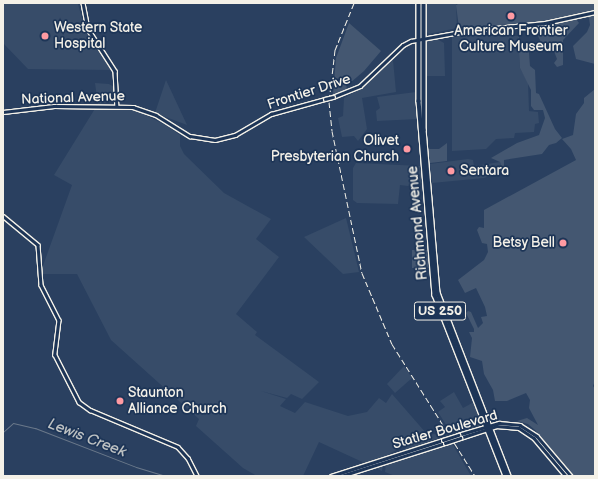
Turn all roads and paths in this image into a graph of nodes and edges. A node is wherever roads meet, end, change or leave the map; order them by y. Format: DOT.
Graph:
graph roads {
  1 [pos="83,3"];
  2 [pos="419,3"];
  3 [pos="424,3"];
  4 [pos="595,12"];
  5 [pos="424,38"];
  6 [pos="419,39"];
  7 [pos="117,106"];
  8 [pos="3,112"];
  9 [pos="185,134"];
  10 [pos="3,216"];
  11 [pos="487,427"];
  12 [pos="444,441"];
  13 [pos="197,476"];
  14 [pos="331,476"];
  15 [pos="341,476"];
  16 [pos="506,476"];
  17 [pos="509,476"];
  18 [pos="566,476"];
  19 [pos="571,476"];
  1 -- 7 [label="main road"];
  2 -- 6 [label="main road, Richmond Avenue / US 250"];
  3 -- 5 [label="main road, Richmond Avenue / US 250"];
  4 -- 5 [label="main road, Frontier Drive"];
  5 -- 6 [label="main road, Frontier Drive"];
  5 -- 11 [label="main road, Richmond Avenue / US 250"];
  6 -- 9 [label="main road, Frontier Drive, bridge"];
  6 -- 11 [label="main road, Richmond Avenue / US 250"];
  7 -- 8 [label="main road, National Avenue"];
  7 -- 9 [label="main road, National Avenue"];
  10 -- 13 [label="main road"];
  11 -- 12 [label="main road, Statler Boulevard, bridge"];
  11 -- 16 [label="main road, Richmond Avenue / US 250"];
  11 -- 17 [label="main road, Richmond Avenue / US 250"];
  11 -- 18 [label="main road, Statler Boulevard"];
  11 -- 19 [label="main road, Statler Boulevard"];
  12 -- 14 [label="main road, Statler Boulevard"];
  12 -- 15 [label="main road, Statler Boulevard"];
}
